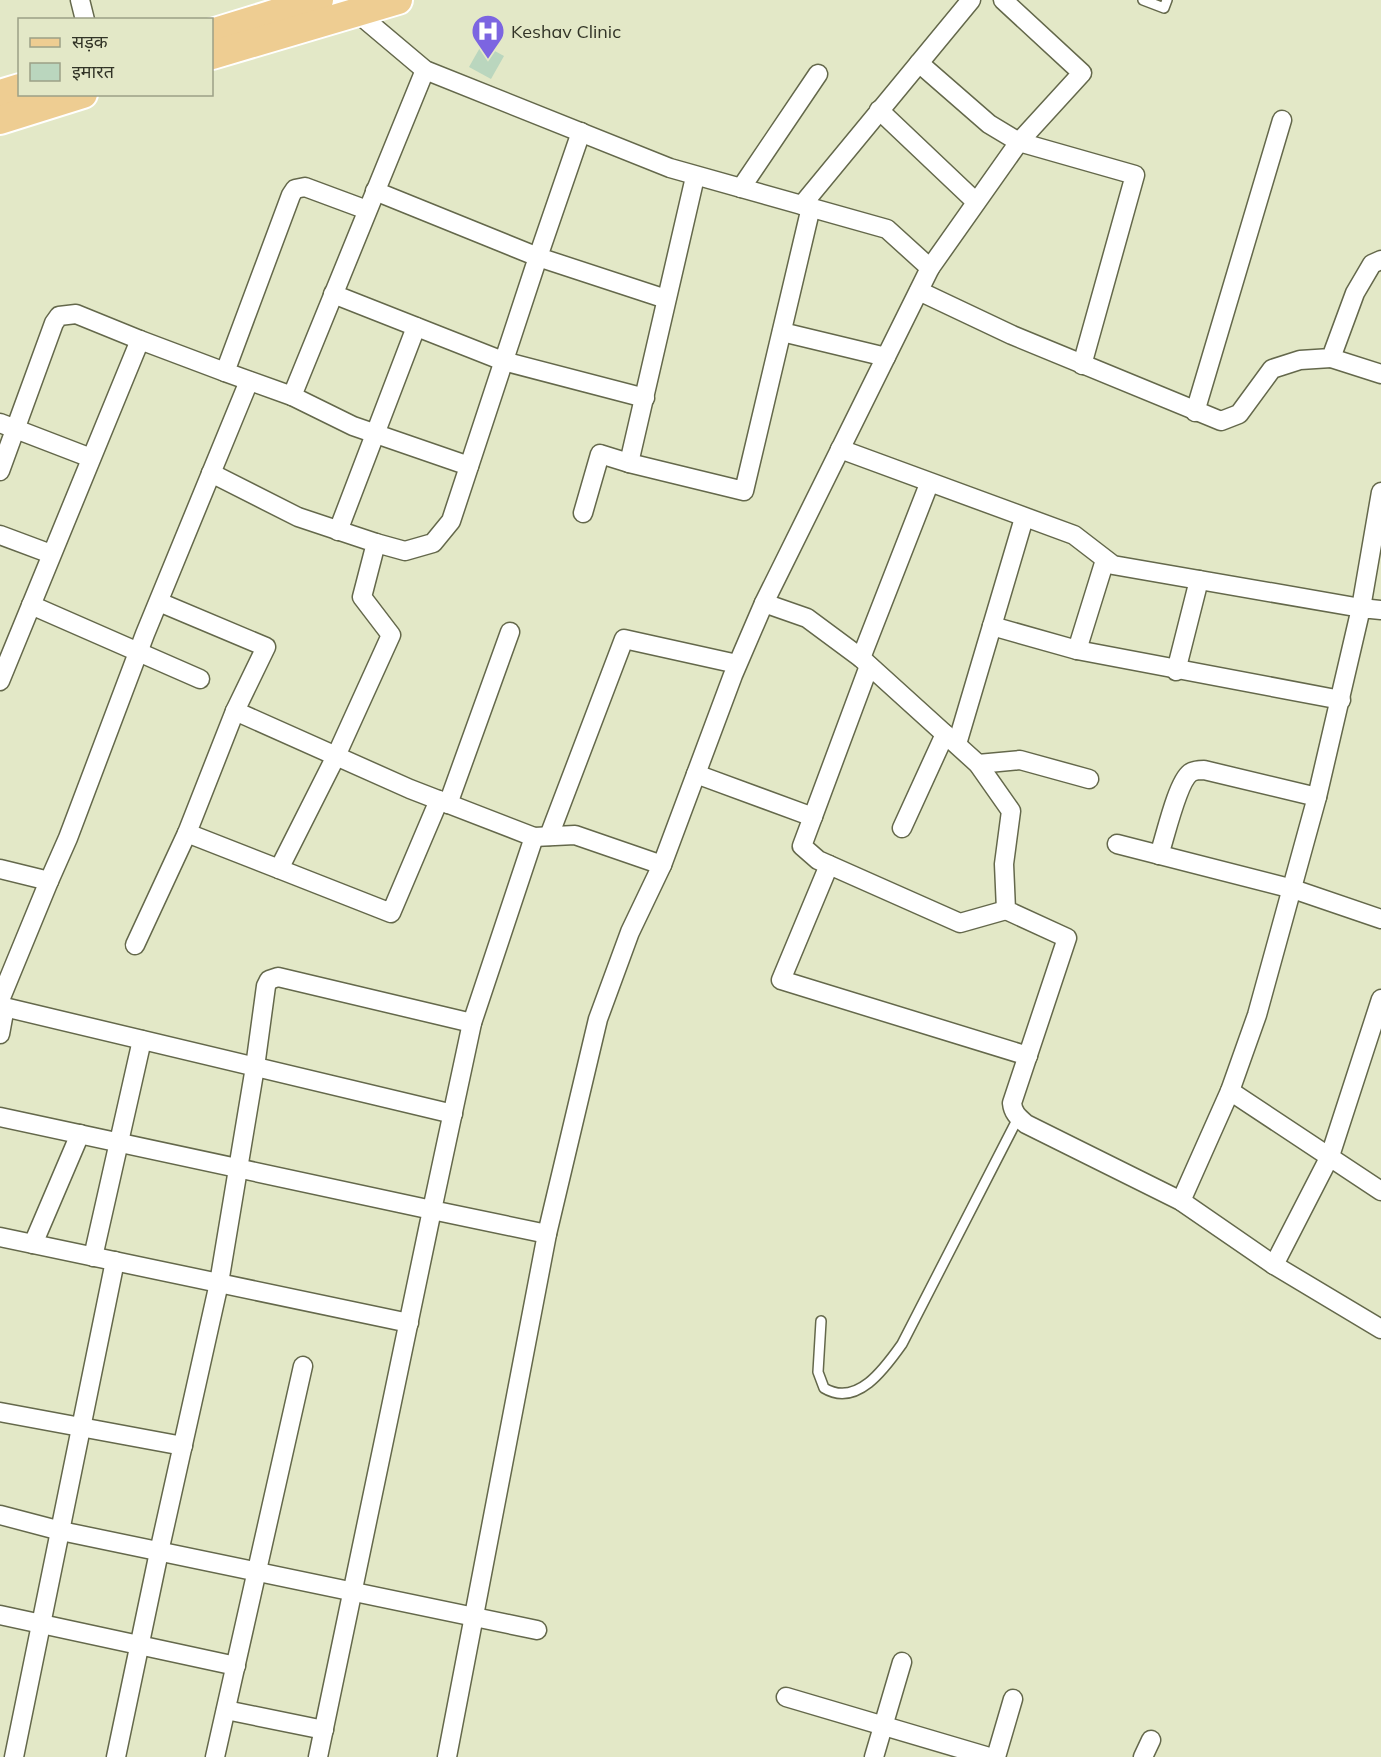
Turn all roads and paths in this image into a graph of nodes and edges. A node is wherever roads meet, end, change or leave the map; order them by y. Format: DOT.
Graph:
graph roads {
  1 [pos="80,0"];
  2 [pos="319,0"];
  3 [pos="398,0"];
  4 [pos="970,0"];
  5 [pos="1003,0"];
  6 [pos="1143,0"];
  7 [pos="1167,0"];
  8 [pos="349,6"];
  9 [pos="84,18"];
  10 [pos="213,33"];
  11 [pos="213,55"];
  12 [pos="919,63"];
  13 [pos="425,70"];
  14 [pos="818,74"];
  15 [pos="18,89"];
  16 [pos="0,94"];
  17 [pos="77,96"];
  18 [pos="879,110"];
  19 [pos="0,120"];
  20 [pos="1282,120"];
  21 [pos="581,132"];
  22 [pos="1019,142"];
  23 [pos="695,177"];
  24 [pos="741,188"];
  25 [pos="375,191"];
  26 [pos="976,202"];
  27 [pos="806,206"];
  28 [pos="367,210"];
  29 [pos="538,257"];
  30 [pos="1381,260"];
  31 [pos="930,268"];
  32 [pos="919,291"];
  33 [pos="333,294"];
  34 [pos="666,299"];
  35 [pos="416,327"];
  36 [pos="782,332"];
  37 [pos="140,340"];
  38 [pos="886,357"];
  39 [pos="1331,358"];
  40 [pos="503,362"];
  41 [pos="1082,364"];
  42 [pos="225,372"];
  43 [pos="1381,374"];
  44 [pos="249,381"];
  45 [pos="292,396"];
  46 [pos="645,398"];
  47 [pos="1195,412"];
  48 [pos="8,426"];
  49 [pos="375,434"];
  50 [pos="840,449"];
  51 [pos="91,458"];
  52 [pos="629,463"];
  53 [pos="469,466"];
  54 [pos="0,471"];
  55 [pos="211,473"];
  56 [pos="929,484"];
  57 [pos="1381,492"];
  58 [pos="583,513"];
  59 [pos="1024,518"];
  60 [pos="338,531"];
  61 [pos="0,535"];
  62 [pos="376,543"];
  63 [pos="51,554"];
  64 [pos="1106,560"];
  65 [pos="1199,580"];
  66 [pos="159,602"];
  67 [pos="764,603"];
  68 [pos="31,605"];
  69 [pos="1361,608"];
  70 [pos="1381,610"];
  71 [pos="992,626"];
  72 [pos="510,632"];
  73 [pos="1077,650"];
  74 [pos="139,652"];
  75 [pos="865,662"];
  76 [pos="737,664"];
  77 [pos="1176,671"];
  78 [pos="200,679"];
  79 [pos="0,681"];
  80 [pos="1341,700"];
  81 [pos="235,711"];
  82 [pos="951,739"];
  83 [pos="336,756"];
  84 [pos="978,764"];
  85 [pos="696,774"];
  86 [pos="1089,779"];
  87 [pos="1317,797"];
  88 [pos="444,802"];
  89 [pos="813,817"];
  90 [pos="902,828"];
  91 [pos="187,833"];
  92 [pos="542,837"];
  93 [pos="1117,844"];
  94 [pos="1159,855"];
  95 [pos="662,865"];
  96 [pos="829,865"];
  97 [pos="0,869"];
  98 [pos="279,869"];
  99 [pos="49,881"];
  100 [pos="1293,889"];
  101 [pos="1006,910"];
  102 [pos="1381,919"];
  103 [pos="135,945"];
  104 [pos="1381,999"];
  105 [pos="2,1004"];
  106 [pos="472,1023"];
  107 [pos="0,1034"];
  108 [pos="142,1040"];
  109 [pos="1028,1056"];
  110 [pos="255,1067"];
  111 [pos="1230,1091"];
  112 [pos="453,1114"];
  113 [pos="0,1117"];
  114 [pos="1018,1118"];
  115 [pos="80,1134"];
  116 [pos="119,1142"];
  117 [pos="1330,1156"];
  118 [pos="238,1168"];
  119 [pos="1381,1191"];
  120 [pos="1181,1201"];
  121 [pos="432,1210"];
  122 [pos="548,1234"];
  123 [pos="0,1237"];
  124 [pos="33,1244"];
  125 [pos="93,1257"];
  126 [pos="115,1261"];
  127 [pos="1274,1265"];
  128 [pos="219,1283"];
  129 [pos="821,1321"];
  130 [pos="409,1323"];
  131 [pos="1381,1329"];
  132 [pos="303,1366"];
  133 [pos="0,1412"];
  134 [pos="82,1427"];
  135 [pos="183,1446"];
  136 [pos="0,1515"];
  137 [pos="61,1531"];
  138 [pos="159,1552"];
  139 [pos="257,1572"];
  140 [pos="352,1592"];
  141 [pos="0,1615"];
  142 [pos="474,1617"];
  143 [pos="42,1624"];
  144 [pos="537,1630"];
  145 [pos="139,1645"];
  146 [pos="902,1662"];
  147 [pos="236,1666"];
  148 [pos="786,1697"];
  149 [pos="1013,1698"];
  150 [pos="226,1710"];
  151 [pos="883,1726"];
  152 [pos="324,1730"];
  153 [pos="1151,1740"];
  154 [pos="14,1757"];
  155 [pos="116,1757"];
  156 [pos="215,1757"];
  157 [pos="318,1757"];
  158 [pos="447,1757"];
  159 [pos="874,1757"];
  160 [pos="988,1757"];
  161 [pos="996,1757"];
  162 [pos="1143,1757"];
  1 -- 9 [label="street"];
  2 -- 10 [label="main road"];
  3 -- 8 [label="main road"];
  4 -- 12 [label="street"];
  5 -- 22 [label="street"];
  6 -- 7 [label="lane"];
  8 -- 11 [label="main road"];
  8 -- 13 [label="street"];
  12 -- 18 [label="street"];
  12 -- 22 [label="street"];
  13 -- 21 [label="street"];
  13 -- 25 [label="street"];
  14 -- 24 [label="street"];
  15 -- 16 [label="main road"];
  17 -- 19 [label="main road"];
  18 -- 26 [label="street"];
  18 -- 27 [label="street"];
  20 -- 47 [label="street"];
  21 -- 23 [label="street"];
  21 -- 29 [label="street"];
  22 -- 26 [label="street"];
  22 -- 41 [label="street"];
  23 -- 24 [label="street"];
  23 -- 34 [label="street"];
  24 -- 27 [label="street"];
  25 -- 28 [label="street"];
  25 -- 29 [label="street"];
  26 -- 31 [label="street"];
  27 -- 31 [label="street"];
  27 -- 36 [label="street"];
  28 -- 33 [label="street"];
  28 -- 42 [label="street"];
  29 -- 34 [label="street"];
  29 -- 40 [label="street"];
  30 -- 39 [label="street"];
  31 -- 32 [label="street"];
  32 -- 38 [label="street"];
  32 -- 41 [label="street"];
  33 -- 35 [label="street"];
  33 -- 45 [label="street"];
  34 -- 46 [label="street"];
  35 -- 40 [label="street"];
  35 -- 49 [label="street"];
  36 -- 38 [label="street"];
  36 -- 52 [label="street"];
  37 -- 42 [label="street"];
  37 -- 48 [label="street"];
  37 -- 51 [label="street"];
  38 -- 50 [label="street"];
  39 -- 43 [label="street"];
  39 -- 47 [label="street"];
  40 -- 46 [label="street"];
  40 -- 53 [label="street"];
  41 -- 47 [label="street"];
  42 -- 44 [label="street"];
  44 -- 45 [label="street"];
  44 -- 55 [label="street"];
  45 -- 49 [label="street"];
  46 -- 52 [label="street"];
  48 -- 51 [label="street"];
  48 -- 54 [label="street"];
  49 -- 53 [label="street"];
  49 -- 60 [label="street"];
  50 -- 56 [label="street"];
  50 -- 67 [label="street"];
  51 -- 63 [label="street"];
  52 -- 58 [label="street"];
  53 -- 62 [label="street"];
  55 -- 60 [label="street"];
  55 -- 66 [label="street"];
  56 -- 59 [label="street"];
  56 -- 75 [label="street"];
  57 -- 69 [label="street"];
  59 -- 64 [label="street"];
  59 -- 71 [label="street"];
  60 -- 62 [label="street"];
  61 -- 63 [label="street"];
  62 -- 83 [label="street"];
  63 -- 68 [label="street"];
  64 -- 65 [label="street"];
  64 -- 73 [label="street"];
  65 -- 69 [label="street"];
  65 -- 77 [label="street"];
  66 -- 74 [label="street"];
  66 -- 81 [label="street"];
  67 -- 75 [label="street"];
  67 -- 76 [label="street"];
  68 -- 74 [label="street"];
  68 -- 79 [label="street"];
  69 -- 70 [label="street"];
  69 -- 80 [label="street"];
  71 -- 73 [label="street"];
  71 -- 82 [label="street"];
  72 -- 88 [label="street"];
  73 -- 77 [label="street"];
  74 -- 78 [label="street"];
  74 -- 99 [label="street"];
  75 -- 82 [label="street"];
  75 -- 89 [label="street"];
  76 -- 85 [label="street"];
  76 -- 92 [label="street"];
  77 -- 80 [label="street"];
  80 -- 87 [label="street"];
  81 -- 83 [label="street"];
  81 -- 91 [label="street"];
  82 -- 84 [label="street"];
  82 -- 90 [label="street"];
  83 -- 88 [label="street"];
  83 -- 98 [label="street"];
  84 -- 86 [label="street"];
  84 -- 101 [label="street"];
  85 -- 89 [label="street"];
  85 -- 95 [label="street"];
  87 -- 94 [label="street"];
  87 -- 100 [label="street"];
  88 -- 92 [label="street"];
  88 -- 98 [label="street"];
  89 -- 96 [label="street"];
  91 -- 98 [label="street"];
  91 -- 103 [label="street"];
  92 -- 95 [label="street"];
  92 -- 106 [label="street"];
  93 -- 94 [label="street"];
  94 -- 100 [label="street"];
  95 -- 122 [label="street"];
  96 -- 101 [label="street"];
  96 -- 109 [label="street"];
  97 -- 99 [label="street"];
  99 -- 105 [label="street"];
  100 -- 102 [label="street"];
  100 -- 111 [label="street"];
  101 -- 109 [label="street"];
  104 -- 117 [label="street"];
  105 -- 107 [label="street"];
  105 -- 108 [label="street"];
  106 -- 110 [label="street"];
  106 -- 112 [label="street"];
  108 -- 110 [label="street"];
  108 -- 116 [label="street"];
  109 -- 114 [label="street"];
  110 -- 112 [label="street"];
  110 -- 118 [label="street"];
  111 -- 117 [label="street"];
  111 -- 120 [label="street"];
  112 -- 121 [label="street"];
  113 -- 115 [label="street"];
  114 -- 120 [label="street"];
  114 -- 129 [label="lane"];
  115 -- 116 [label="street"];
  115 -- 124 [label="street"];
  116 -- 118 [label="street"];
  116 -- 125 [label="street"];
  117 -- 119 [label="street"];
  117 -- 127 [label="street"];
  118 -- 121 [label="street"];
  118 -- 128 [label="street"];
  120 -- 127 [label="street"];
  121 -- 122 [label="street"];
  121 -- 130 [label="street"];
  122 -- 142 [label="street"];
  123 -- 124 [label="street"];
  124 -- 125 [label="street"];
  125 -- 126 [label="street"];
  126 -- 128 [label="street"];
  126 -- 134 [label="street"];
  127 -- 131 [label="street"];
  128 -- 130 [label="street"];
  128 -- 135 [label="street"];
  130 -- 140 [label="street"];
  132 -- 139 [label="street"];
  133 -- 134 [label="street"];
  134 -- 135 [label="street"];
  134 -- 137 [label="street"];
  135 -- 138 [label="street"];
  136 -- 137 [label="street"];
  137 -- 138 [label="street"];
  137 -- 143 [label="street"];
  138 -- 139 [label="street"];
  138 -- 145 [label="street"];
  139 -- 140 [label="street"];
  139 -- 147 [label="street"];
  140 -- 142 [label="street"];
  140 -- 152 [label="street"];
  141 -- 143 [label="street"];
  142 -- 144 [label="street"];
  142 -- 158 [label="street"];
  143 -- 145 [label="street"];
  143 -- 154 [label="street"];
  145 -- 147 [label="street"];
  145 -- 155 [label="street"];
  146 -- 151 [label="street"];
  147 -- 150 [label="street"];
  148 -- 151 [label="street"];
  149 -- 161 [label="street"];
  150 -- 152 [label="street"];
  150 -- 156 [label="street"];
  151 -- 159 [label="street"];
  151 -- 160 [label="street"];
  152 -- 157 [label="street"];
  153 -- 162 [label="street"];
}
